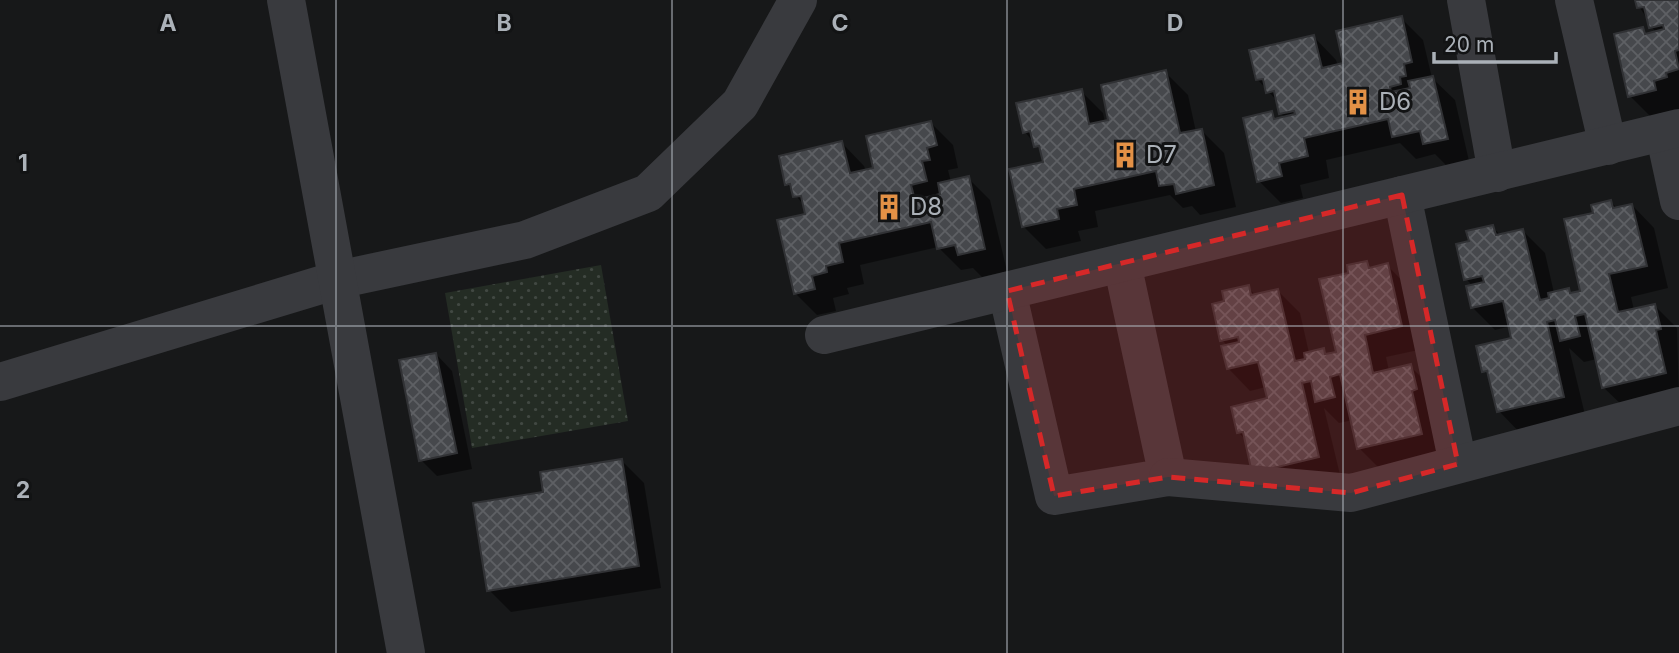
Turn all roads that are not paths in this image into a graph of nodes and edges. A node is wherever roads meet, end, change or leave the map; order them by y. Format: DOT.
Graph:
graph roads {
  1 [pos="286,0"];
  2 [pos="798,0"];
  3 [pos="1466,0"];
  4 [pos="1574,0"];
  5 [pos="1671,130"];
  6 [pos="1608,146"];
  7 [pos="1497,173"];
  8 [pos="1402,195"];
  9 [pos="1679,201"];
  10 [pos="1122,263"];
  11 [pos="337,280"];
  12 [pos="1007,291"];
  13 [pos="824,335"];
  14 [pos="0,382"];
  15 [pos="1679,406"];
  16 [pos="1458,464"];
  17 [pos="1168,477"];
  18 [pos="405,653"];
  1 -- 11 [label="street"];
  2 -- 11 [label="street"];
  3 -- 7 [label="street"];
  4 -- 6 [label="street"];
  5 -- 6 [label="street"];
  5 -- 9 [label="street"];
  6 -- 7 [label="street"];
  7 -- 8 [label="street"];
  8 -- 10 [label="street"];
  8 -- 16 [label="street"];
  10 -- 12 [label="street"];
  10 -- 17 [label="street"];
  11 -- 14 [label="street"];
  11 -- 18 [label="street"];
  12 -- 13 [label="street"];
  12 -- 17 [label="street"];
  15 -- 16 [label="street"];
  16 -- 17 [label="street"];
}
